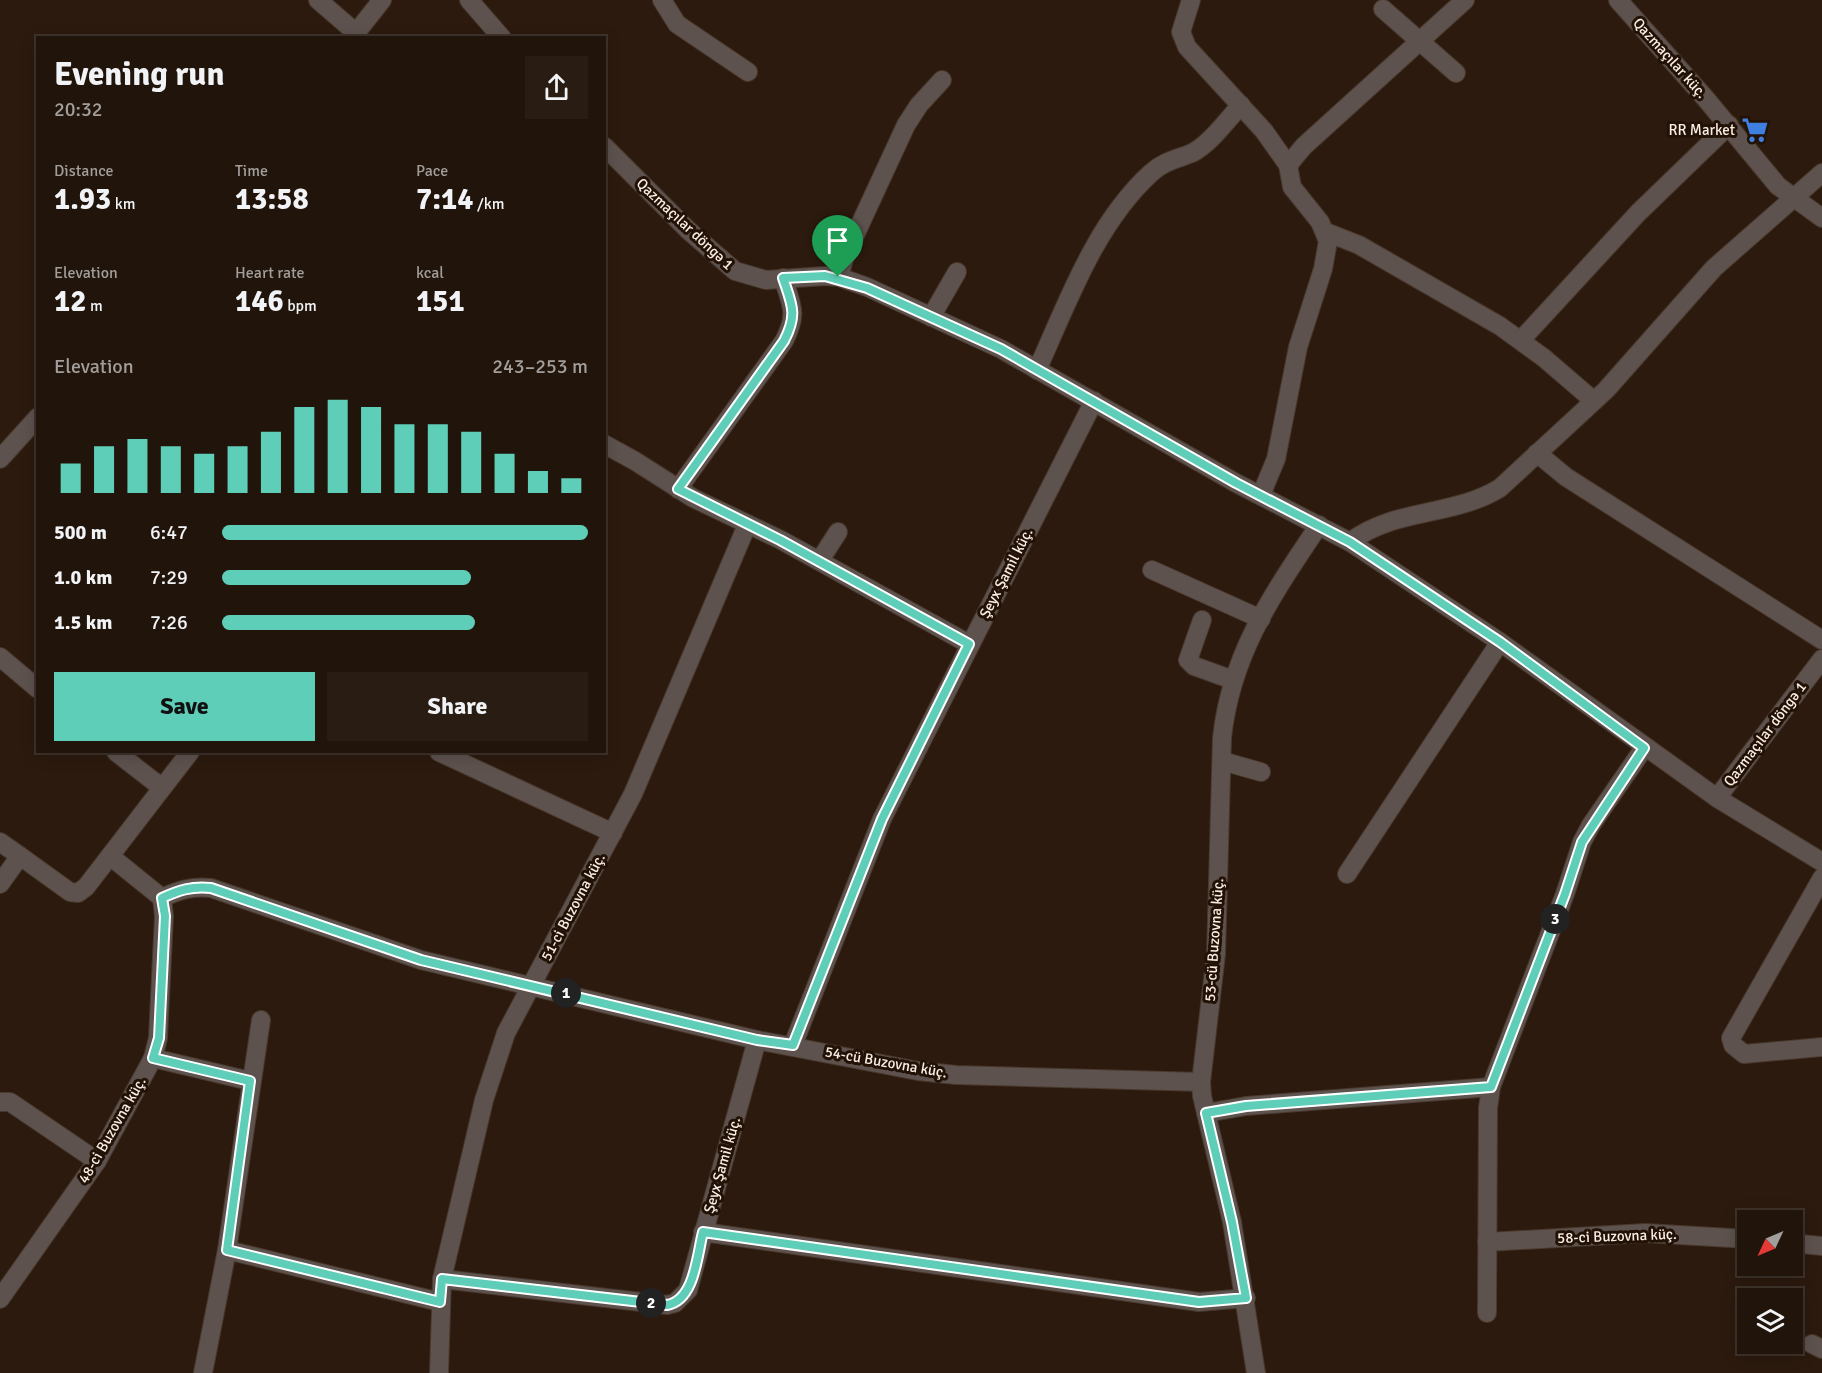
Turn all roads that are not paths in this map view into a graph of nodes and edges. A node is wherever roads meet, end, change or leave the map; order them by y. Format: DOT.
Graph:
graph roads {
  1 [pos="318,0"];
  2 [pos="382,0"];
  3 [pos="469,0"];
  4 [pos="662,0"];
  5 [pos="1191,0"];
  6 [pos="1465,0"];
  7 [pos="1618,0"];
  8 [pos="1383,9"];
  9 [pos="353,35"];
  10 [pos="500,36"];
  11 [pos="1420,41"];
  12 [pos="748,72"];
  13 [pos="1456,74"];
  14 [pos="942,80"];
  15 [pos="1241,105"];
  16 [pos="1729,126"];
  17 [pos="606,148"];
  18 [pos="1288,165"];
  19 [pos="1822,173"];
  20 [pos="1792,199"];
  21 [pos="1822,218"];
  22 [pos="1326,232"];
  23 [pos="957,272"];
  24 [pos="838,277"];
  25 [pos="783,278"];
  26 [pos="931,317"];
  27 [pos="1521,340"];
  28 [pos="1037,370"];
  29 [pos="1095,401"];
  30 [pos="1594,401"];
  31 [pos="36,419"];
  32 [pos="606,445"];
  33 [pos="1537,453"];
  34 [pos="0,459"];
  35 [pos="678,489"];
  36 [pos="1261,495"];
  37 [pos="747,525"];
  38 [pos="1319,525"];
  39 [pos="838,532"];
  40 [pos="1350,542"];
  41 [pos="820,561"];
  42 [pos="1152,570"];
  43 [pos="1260,618"];
  44 [pos="1202,620"];
  45 [pos="1822,640"];
  46 [pos="1500,642"];
  47 [pos="969,644"];
  48 [pos="0,657"];
  49 [pos="1822,659"];
  50 [pos="1233,680"];
  51 [pos="35,681"];
  52 [pos="1644,748"];
  53 [pos="118,753"];
  54 [pos="189,753"];
  55 [pos="441,753"];
  56 [pos="1222,761"];
  57 [pos="1261,772"];
  58 [pos="161,787"];
  59 [pos="1716,798"];
  60 [pos="613,833"];
  61 [pos="0,842"];
  62 [pos="20,856"];
  63 [pos="110,856"];
  64 [pos="1822,862"];
  65 [pos="1347,874"];
  66 [pos="1822,878"];
  67 [pos="0,884"];
  68 [pos="162,898"];
  69 [pos="532,985"];
  70 [pos="261,1020"];
  71 [pos="757,1040"];
  72 [pos="793,1045"];
  73 [pos="1822,1047"];
  74 [pos="153,1058"];
  75 [pos="250,1081"];
  76 [pos="1201,1082"];
  77 [pos="1491,1087"];
  78 [pos="0,1102"];
  79 [pos="1206,1113"];
  80 [pos="97,1161"];
  81 [pos="703,1232"];
  82 [pos="1737,1238"];
  83 [pos="1487,1242"];
  84 [pos="1803,1244"];
  85 [pos="1822,1246"];
  86 [pos="227,1250"];
  87 [pos="442,1279"];
  88 [pos="1246,1298"];
  89 [pos="0,1299"];
  90 [pos="440,1302"];
  91 [pos="1487,1314"];
  92 [pos="204,1373"];
  93 [pos="439,1373"];
  94 [pos="1256,1373"];
  1 -- 9 [label="street"];
  2 -- 9 [label="street"];
  3 -- 10 [label="street"];
  4 -- 12 [label="street"];
  5 -- 15 [label="street"];
  6 -- 11 [label="street"];
  7 -- 16 [label="street, Qazmaçılar küç."];
  8 -- 11 [label="street"];
  11 -- 13 [label="street"];
  11 -- 18 [label="street"];
  14 -- 24 [label="street"];
  15 -- 18 [label="street"];
  15 -- 28 [label="street"];
  16 -- 20 [label="street, Qazmaçılar küç."];
  16 -- 27 [label="street"];
  17 -- 25 [label="street, Qazmaçılar döngə 1"];
  18 -- 22 [label="street"];
  19 -- 20 [label="street"];
  20 -- 21 [label="street, Qazmaçılar küç."];
  20 -- 30 [label="street"];
  22 -- 27 [label="street"];
  22 -- 36 [label="street"];
  23 -- 26 [label="street"];
  24 -- 25 [label="street, Qazmaçılar döngə 1"];
  24 -- 26 [label="street, Qazmaçılar döngə 1"];
  25 -- 35 [label="street"];
  26 -- 28 [label="street, Qazmaçılar döngə 1"];
  27 -- 30 [label="street"];
  28 -- 29 [label="street, Qazmaçılar döngə 1"];
  29 -- 36 [label="street, Qazmaçılar döngə 1"];
  29 -- 47 [label="street, Şeyx Şamil küç."];
  30 -- 33 [label="street"];
  31 -- 34 [label="street"];
  32 -- 35 [label="street"];
  33 -- 40 [label="street"];
  33 -- 45 [label="street"];
  35 -- 37 [label="street"];
  36 -- 38 [label="street, Qazmaçılar döngə 1"];
  37 -- 41 [label="street"];
  37 -- 60 [label="street, 51-ci Buzovna küç."];
  38 -- 40 [label="street, Qazmaçılar döngə 1"];
  38 -- 43 [label="street, 53-cü Buzovna küç."];
  39 -- 41 [label="street"];
  40 -- 46 [label="street, Qazmaçılar döngə 1"];
  41 -- 47 [label="street"];
  42 -- 43 [label="street"];
  43 -- 50 [label="street, 53-cü Buzovna küç."];
  44 -- 50 [label="street"];
  46 -- 52 [label="street, Qazmaçılar döngə 1"];
  46 -- 65 [label="street"];
  47 -- 72 [label="street, Şeyx Şamil küç."];
  48 -- 51 [label="street"];
  49 -- 59 [label="street, Qazmaçılar döngə 1"];
  50 -- 56 [label="street, 53-cü Buzovna küç."];
  52 -- 59 [label="street, Qazmaçılar döngə 1"];
  52 -- 77 [label="street"];
  53 -- 58 [label="street"];
  54 -- 58 [label="street"];
  55 -- 60 [label="street"];
  56 -- 57 [label="street"];
  56 -- 76 [label="street, 53-cü Buzovna küç."];
  58 -- 63 [label="street"];
  59 -- 64 [label="street"];
  60 -- 69 [label="street, 51-ci Buzovna küç."];
  61 -- 62 [label="street"];
  62 -- 63 [label="street"];
  62 -- 67 [label="street"];
  63 -- 68 [label="street"];
  66 -- 73 [label="street"];
  68 -- 69 [label="street, 54-cü Buzovna küç."];
  68 -- 74 [label="street, 48-ci Buzovna küç."];
  69 -- 71 [label="street, 54-cü Buzovna küç."];
  69 -- 87 [label="street, 51-ci Buzovna küç."];
  70 -- 75 [label="street"];
  71 -- 72 [label="street, 54-cü Buzovna küç."];
  71 -- 81 [label="street, Şeyx Şamil küç."];
  72 -- 76 [label="street, 54-cü Buzovna küç."];
  74 -- 75 [label="street"];
  74 -- 80 [label="street, 48-ci Buzovna küç."];
  75 -- 86 [label="street"];
  76 -- 79 [label="street, 53-cü Buzovna küç."];
  77 -- 79 [label="street"];
  77 -- 83 [label="street"];
  78 -- 80 [label="street"];
  79 -- 88 [label="street, 53-cü Buzovna küç."];
  80 -- 89 [label="street, 48-ci Buzovna küç."];
  81 -- 87 [label="street, Şeyx Şamil küç."];
  81 -- 88 [label="street"];
  82 -- 83 [label="street, 58-ci Buzovna küç."];
  83 -- 91 [label="street"];
  84 -- 85 [label="street"];
  86 -- 90 [label="street"];
  86 -- 92 [label="street"];
  87 -- 90 [label="street, 51-ci Buzovna küç."];
  88 -- 94 [label="street, 53-cü Buzovna küç."];
  90 -- 93 [label="street, 51-ci Buzovna küç."];
}
